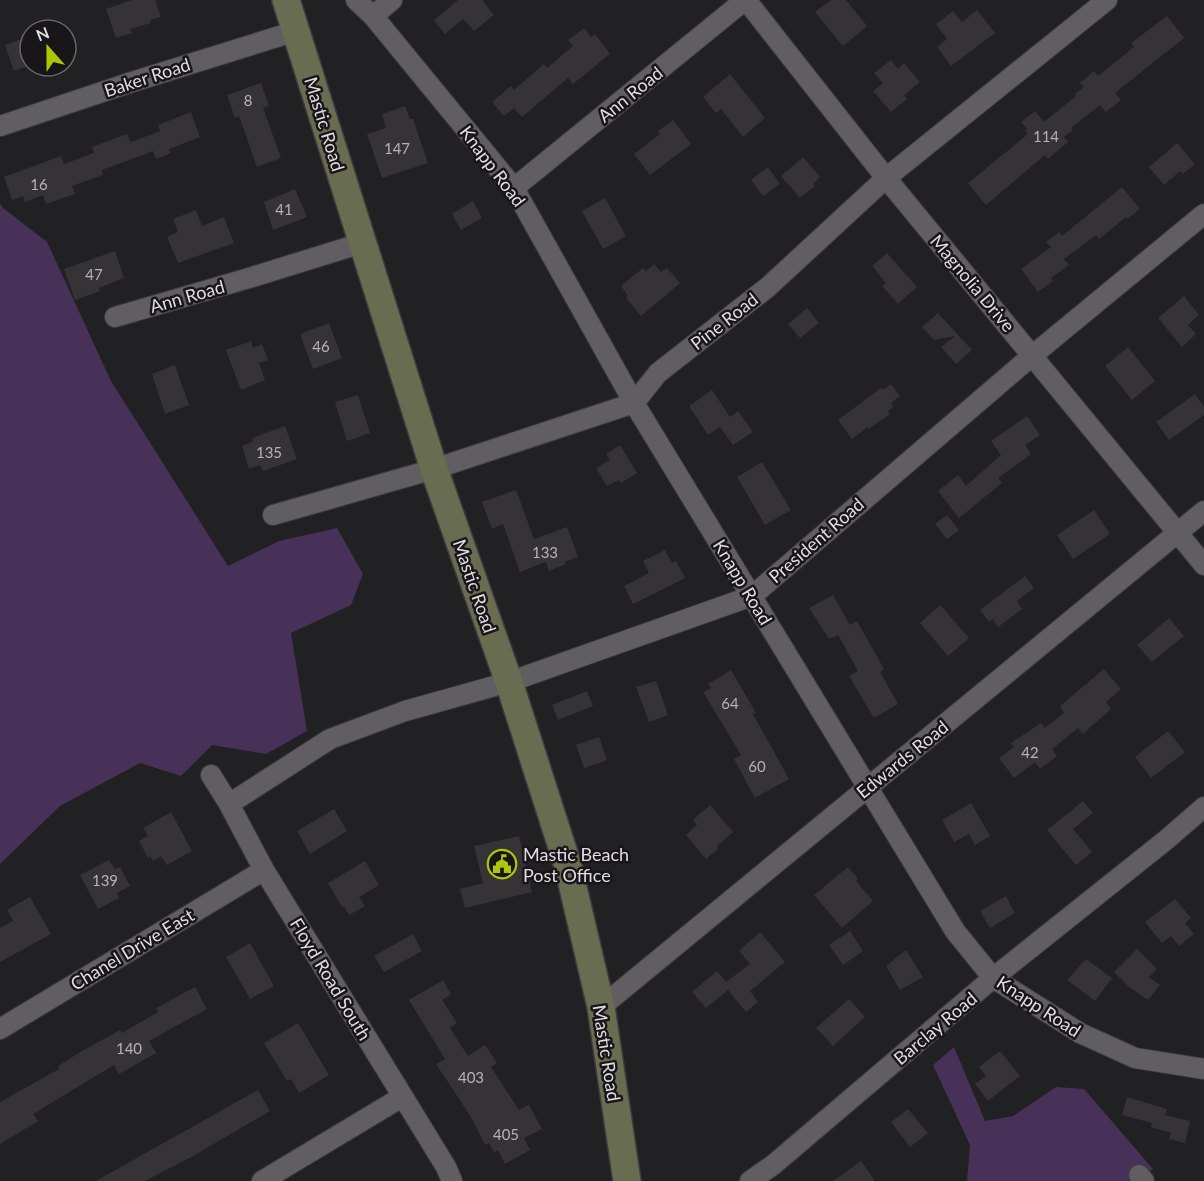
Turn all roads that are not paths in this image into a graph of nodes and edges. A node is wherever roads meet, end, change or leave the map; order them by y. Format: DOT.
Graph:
graph roads {
  1 [pos="286,0"];
  2 [pos="356,0"];
  3 [pos="392,0"];
  4 [pos="745,0"];
  5 [pos="1107,0"];
  6 [pos="373,16"];
  7 [pos="296,31"];
  8 [pos="0,126"];
  9 [pos="886,178"];
  10 [pos="514,188"];
  11 [pos="1204,214"];
  12 [pos="362,243"];
  13 [pos="115,317"];
  14 [pos="1033,355"];
  15 [pos="634,403"];
  16 [pos="434,469"];
  17 [pos="1204,511"];
  18 [pos="273,515"];
  19 [pos="1178,532"];
  20 [pos="1204,565"];
  21 [pos="752,596"];
  22 [pos="509,682"];
  23 [pos="212,776"];
  24 [pos="868,787"];
  25 [pos="229,804"];
  26 [pos="1204,807"];
  27 [pos="264,870"];
  28 [pos="993,978"];
  29 [pos="601,1007"];
  30 [pos="0,1029"];
  31 [pos="1204,1069"];
  32 [pos="402,1097"];
  33 [pos="262,1181"];
  34 [pos="452,1181"];
  35 [pos="627,1181"];
  36 [pos="750,1181"];
  1 -- 7 [label="main road, Mastic Road"];
  2 -- 6 [label="street, Knapp Road"];
  3 -- 6 [label="street"];
  4 -- 9 [label="street, Magnolia Drive"];
  4 -- 10 [label="street, Ann Road"];
  5 -- 9 [label="street, Pine Road"];
  6 -- 10 [label="street, Knapp Road"];
  7 -- 8 [label="street, Baker Road"];
  7 -- 12 [label="main road, Mastic Road"];
  9 -- 14 [label="street, Magnolia Drive"];
  9 -- 15 [label="street, Pine Road"];
  10 -- 15 [label="street, Knapp Road"];
  11 -- 14 [label="street, President Road"];
  12 -- 13 [label="street, Ann Road"];
  12 -- 16 [label="main road, Mastic Road"];
  14 -- 19 [label="street, Magnolia Drive"];
  14 -- 21 [label="street, President Road"];
  15 -- 16 [label="street"];
  15 -- 21 [label="street, Knapp Road"];
  16 -- 18 [label="street"];
  16 -- 22 [label="main road, Mastic Road"];
  17 -- 19 [label="street, Edwards Road"];
  19 -- 20 [label="street, Magnolia Drive"];
  19 -- 24 [label="street, Edwards Road"];
  21 -- 22 [label="street, President Road"];
  21 -- 24 [label="street, Knapp Road"];
  22 -- 25 [label="street, President Road"];
  22 -- 29 [label="main road, Mastic Road"];
  23 -- 25 [label="street, Floyd Road South"];
  24 -- 28 [label="street, Knapp Road"];
  24 -- 29 [label="street, Edwards Road"];
  25 -- 27 [label="street, Floyd Road South"];
  26 -- 28 [label="street, Barclay Road"];
  27 -- 30 [label="street, Chanel Drive East"];
  27 -- 32 [label="street, Floyd Road South"];
  28 -- 31 [label="street, Knapp Road"];
  28 -- 36 [label="street, Barclay Road"];
  29 -- 35 [label="main road, Mastic Road"];
  32 -- 33 [label="street"];
  32 -- 34 [label="street, Floyd Road South"];
}
